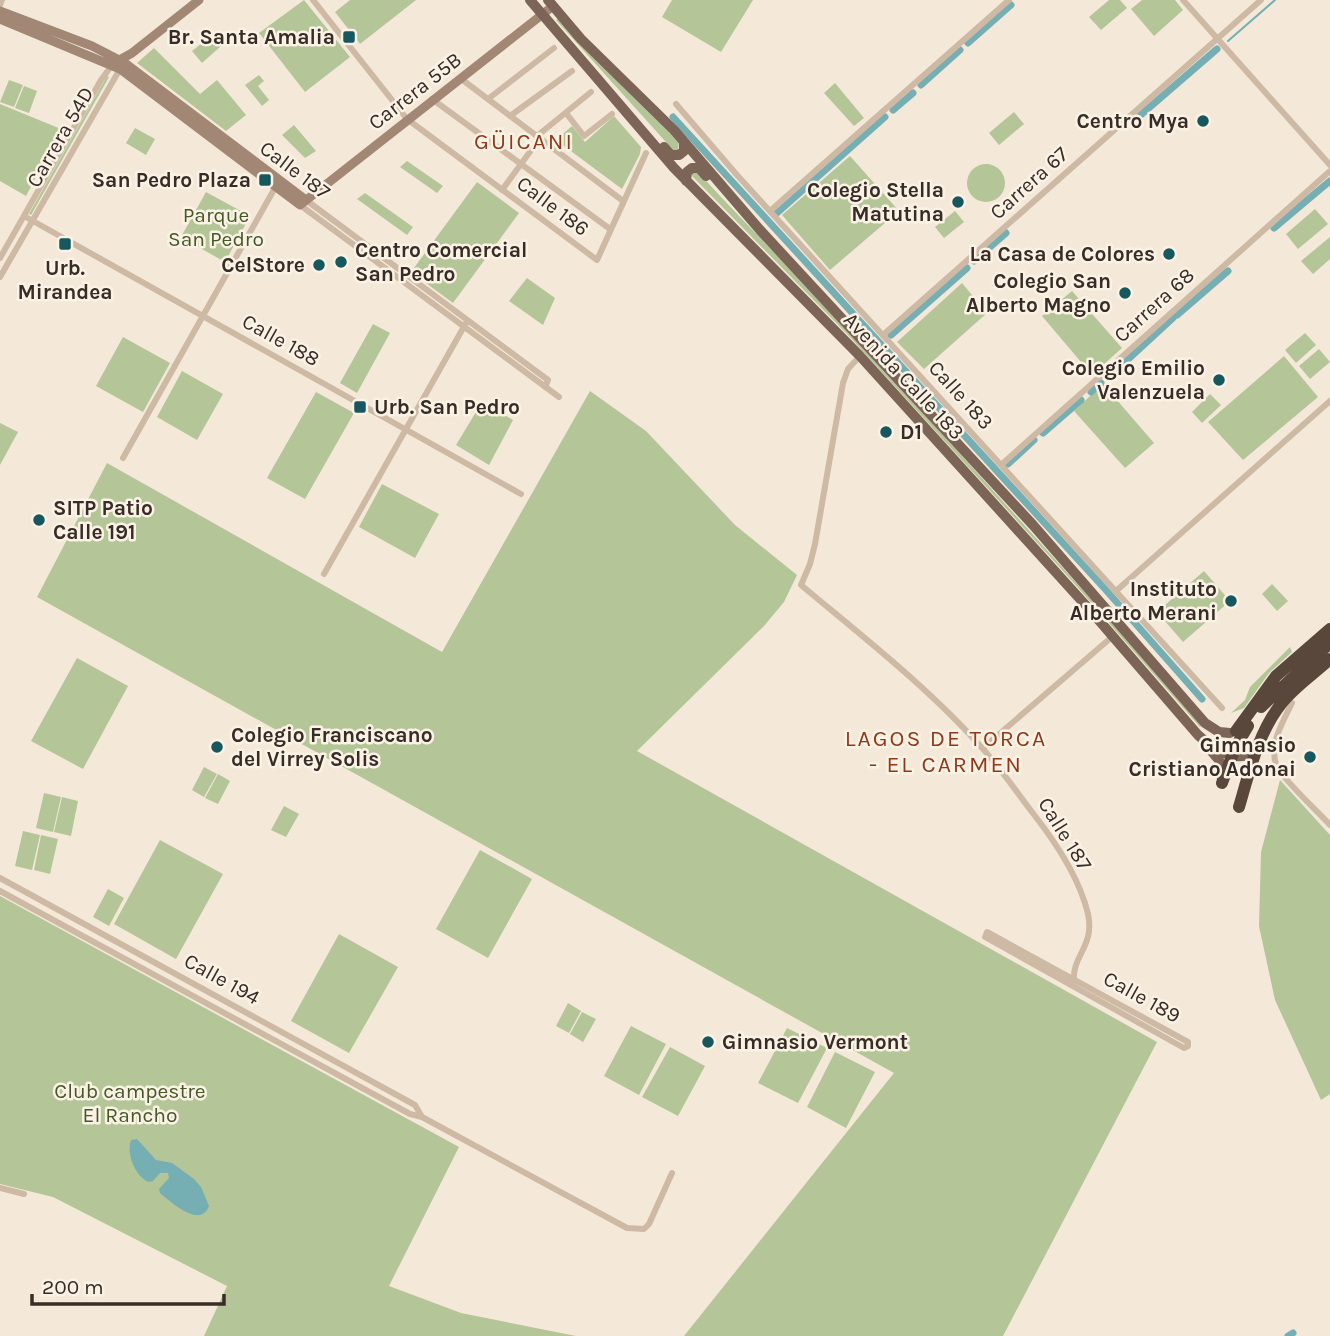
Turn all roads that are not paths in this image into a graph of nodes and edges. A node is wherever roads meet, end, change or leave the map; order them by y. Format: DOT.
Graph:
graph roads {
  1 [pos="2,0"];
  2 [pos="199,0"];
  3 [pos="313,0"];
  4 [pos="530,0"];
  5 [pos="1009,0"];
  6 [pos="1183,0"];
  7 [pos="1261,0"];
  8 [pos="550,3"];
  9 [pos="0,8"];
  10 [pos="542,15"];
  11 [pos="0,19"];
  12 [pos="1217,38"];
  13 [pos="554,48"];
  14 [pos="119,64"];
  15 [pos="572,71"];
  16 [pos="460,78"];
  17 [pos="591,92"];
  18 [pos="432,99"];
  19 [pos="488,99"];
  20 [pos="676,104"];
  21 [pos="621,106"];
  22 [pos="566,113"];
  23 [pos="611,114"];
  24 [pos="510,116"];
  25 [pos="407,119"];
  26 [pos="539,137"];
  27 [pos="684,142"];
  28 [pos="646,153"];
  29 [pos="521,164"];
  30 [pos="1330,165"];
  31 [pos="1330,171"];
  32 [pos="686,181"];
  33 [pos="278,183"];
  34 [pos="502,190"];
  35 [pos="623,201"];
  36 [pos="303,202"];
  37 [pos="770,211"];
  38 [pos="24,216"];
  39 [pos="751,220"];
  40 [pos="32,221"];
  41 [pos="610,229"];
  42 [pos="0,258"];
  43 [pos="0,277"];
  44 [pos="203,316"];
  45 [pos="466,323"];
  46 [pos="883,335"];
  47 [pos="860,356"];
  48 [pos="559,397"];
  49 [pos="1330,401"];
  50 [pos="406,430"];
  51 [pos="123,458"];
  52 [pos="1001,465"];
  53 [pos="521,494"];
  54 [pos="324,574"];
  55 [pos="1116,591"];
  56 [pos="1330,629"];
  57 [pos="1113,635"];
  58 [pos="1330,643"];
  59 [pos="1330,659"];
  60 [pos="1330,669"];
  61 [pos="1292,703"];
  62 [pos="1222,708"];
  63 [pos="1238,730"];
  64 [pos="1198,735"];
  65 [pos="983,748"];
  66 [pos="1258,750"];
  67 [pos="1233,756"];
  68 [pos="1222,783"];
  69 [pos="1238,807"];
  70 [pos="1330,825"];
  71 [pos="0,878"];
  72 [pos="0,891"];
  73 [pos="1074,980"];
  74 [pos="422,1117"];
  75 [pos="672,1173"];
  76 [pos="0,1188"];
  77 [pos="24,1194"];
  1 -- 9 [label="street"];
  2 -- 14 [label="street, Carrera 54D"];
  3 -- 25 [label="street, Calle 186"];
  4 -- 10 [label="main road, Avenida Calle 183"];
  5 -- 37 [label="street"];
  6 -- 12 [label="street"];
  7 -- 12 [label="street, Carrera 67"];
  8 -- 10 [label="street, Carrera 55B"];
  8 -- 27 [label="main road, Avenida Calle 183"];
  9 -- 14 [label="street, Calle 187"];
  10 -- 16 [label="street, Carrera 55B"];
  10 -- 21 [label="main road, Avenida Calle 183"];
  11 -- 14 [label="street, Calle 187"];
  12 -- 30 [label="street"];
  12 -- 46 [label="street, Carrera 67"];
  13 -- 19 [label="street"];
  14 -- 33 [label="street, Calle 187"];
  14 -- 38 [label="street, Carrera 54D"];
  14 -- 40 [label="street, Carrera 54D"];
  15 -- 24 [label="street"];
  16 -- 18 [label="street, Carrera 55B"];
  16 -- 19 [label="street"];
  17 -- 22 [label="street"];
  18 -- 25 [label="street, Carrera 55B"];
  18 -- 29 [label="street"];
  19 -- 24 [label="street"];
  20 -- 37 [label="street, Calle 183"];
  21 -- 27 [label="main road"];
  21 -- 32 [label="main road, Avenida Calle 183"];
  22 -- 23 [label="street"];
  22 -- 26 [label="street"];
  24 -- 26 [label="street"];
  25 -- 34 [label="street, Calle 186"];
  25 -- 36 [label="street, Carrera 55B"];
  26 -- 29 [label="street"];
  26 -- 35 [label="street"];
  27 -- 39 [label="main road, Avenida Calle 183"];
  28 -- 35 [label="street"];
  29 -- 34 [label="street"];
  29 -- 41 [label="street"];
  31 -- 52 [label="street, Carrera 68"];
  32 -- 39 [label="main road"];
  32 -- 47 [label="main road, Avenida Calle 183"];
  33 -- 36 [label="street, Calle 187"];
  33 -- 44 [label="street"];
  34 -- 41 [label="street, Calle 186"];
  35 -- 41 [label="street"];
  36 -- 45 [label="street, Calle 187"];
  37 -- 46 [label="street, Calle 183"];
  38 -- 40 [label="street, Calle 188"];
  38 -- 42 [label="street, Carrera 54D"];
  39 -- 63 [label="main road, Avenida Calle 183"];
  40 -- 43 [label="street, Carrera 54D"];
  40 -- 44 [label="street, Calle 188"];
  44 -- 50 [label="street, Calle 188"];
  44 -- 51 [label="street"];
  45 -- 48 [label="street, Calle 187"];
  45 -- 50 [label="street"];
  46 -- 52 [label="street, Calle 183"];
  47 -- 57 [label="main road, Avenida Calle 183"];
  47 -- 65 [label="street, Calle 187"];
  49 -- 55 [label="street"];
  50 -- 53 [label="street, Calle 188"];
  50 -- 54 [label="street"];
  52 -- 55 [label="street, Calle 183"];
  55 -- 62 [label="street, Calle 183"];
  56 -- 63 [label="highway"];
  57 -- 64 [label="main road, Avenida Calle 183"];
  57 -- 65 [label="street"];
  58 -- 63 [label="highway"];
  59 -- 66 [label="highway"];
  60 -- 61 [label="highway"];
  61 -- 66 [label="highway"];
  61 -- 70 [label="street"];
  63 -- 67 [label="highway"];
  64 -- 67 [label="main road, Avenida Calle 183"];
  64 -- 68 [label="main road"];
  65 -- 73 [label="street, Calle 187"];
  66 -- 67 [label="main road"];
  66 -- 69 [label="highway"];
  67 -- 68 [label="highway"];
  71 -- 74 [label="street, Calle 194"];
  72 -- 74 [label="street, Calle 194"];
  73 -- 73 [label="street, Calle 189"];
  74 -- 75 [label="street, Calle 194"];
  76 -- 77 [label="street"];
}
